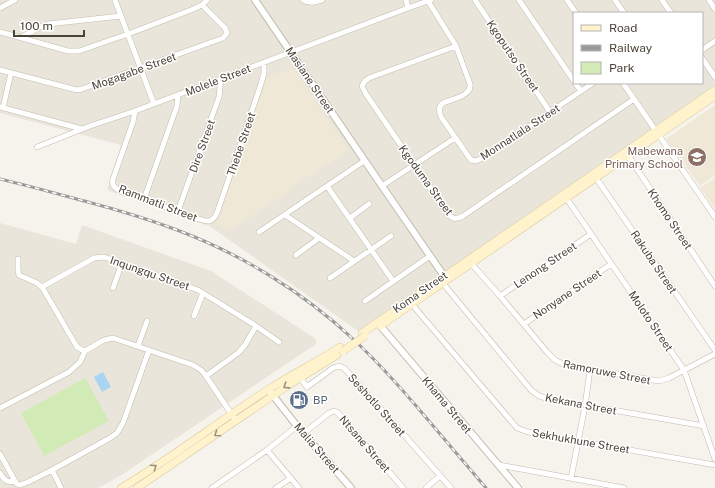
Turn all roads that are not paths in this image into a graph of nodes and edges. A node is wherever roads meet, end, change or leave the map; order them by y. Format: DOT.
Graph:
graph roads {
  1 [pos="15,0"];
  2 [pos="115,0"];
  3 [pos="207,0"];
  4 [pos="255,0"];
  5 [pos="303,0"];
  6 [pos="322,0"];
  7 [pos="406,0"];
  8 [pos="430,0"];
  9 [pos="475,0"];
  10 [pos="519,0"];
  11 [pos="567,0"];
  12 [pos="615,0"];
  13 [pos="662,0"];
  14 [pos="709,0"];
  15 [pos="202,5"];
  16 [pos="0,8"];
  17 [pos="408,8"];
  18 [pos="715,9"];
  19 [pos="575,12"];
  20 [pos="623,12"];
  21 [pos="670,12"];
  22 [pos="121,16"];
  23 [pos="0,32"];
  24 [pos="128,34"];
  25 [pos="22,37"];
  26 [pos="715,41"];
  27 [pos="456,46"];
  28 [pos="703,49"];
  29 [pos="291,52"];
  30 [pos="703,59"];
  31 [pos="264,63"];
  32 [pos="141,68"];
  33 [pos="0,70"];
  34 [pos="11,73"];
  35 [pos="715,77"];
  36 [pos="221,79"];
  37 [pos="573,79"];
  38 [pos="576,84"];
  39 [pos="592,84"];
  40 [pos="624,84"];
  41 [pos="715,90"];
  42 [pos="581,91"];
  43 [pos="178,95"];
  44 [pos="715,96"];
  45 [pos="634,99"];
  46 [pos="154,104"];
  47 [pos="1,108"];
  48 [pos="135,111"];
  49 [pos="550,112"];
  50 [pos="82,129"];
  51 [pos="657,133"];
  52 [pos="455,138"];
  53 [pos="37,147"];
  54 [pos="626,154"];
  55 [pos="364,161"];
  56 [pos="415,165"];
  57 [pos="595,175"];
  58 [pos="327,186"];
  59 [pos="382,186"];
  60 [pos="565,196"];
  61 [pos="144,199"];
  62 [pos="368,204"];
  63 [pos="178,211"];
  64 [pos="285,215"];
  65 [pos="715,217"];
  66 [pos="350,218"];
  67 [pos="209,221"];
  68 [pos="259,232"];
  69 [pos="591,234"];
  70 [pos="390,236"];
  71 [pos="319,238"];
  72 [pos="372,250"];
  73 [pos="296,255"];
  74 [pos="430,256"];
  75 [pos="18,259"];
  76 [pos="354,261"];
  77 [pos="470,261"];
  78 [pos="122,263"];
  79 [pos="611,264"];
  80 [pos="330,278"];
  81 [pos="443,279"];
  82 [pos="393,281"];
  83 [pos="715,286"];
  84 [pos="42,287"];
  85 [pos="114,288"];
  86 [pos="203,293"];
  87 [pos="500,296"];
  88 [pos="365,301"];
  89 [pos="410,302"];
  90 [pos="194,316"];
  91 [pos="147,321"];
  92 [pos="378,324"];
  93 [pos="524,324"];
  94 [pos="256,326"];
  95 [pos="279,342"];
  96 [pos="138,346"];
  97 [pos="149,350"];
  98 [pos="715,350"];
  99 [pos="85,351"];
  100 [pos="715,354"];
  101 [pos="590,370"];
  102 [pos="684,370"];
  103 [pos="298,375"];
  104 [pos="206,376"];
  105 [pos="268,389"];
  106 [pos="273,396"];
  107 [pos="585,406"];
  108 [pos="0,408"];
  109 [pos="232,414"];
  110 [pos="236,421"];
  111 [pos="297,426"];
  112 [pos="704,426"];
  113 [pos="304,433"];
  114 [pos="578,441"];
  115 [pos="267,450"];
  116 [pos="0,454"];
  117 [pos="715,459"];
  118 [pos="499,465"];
  119 [pos="715,465"];
  120 [pos="52,470"];
  121 [pos="0,473"];
  122 [pos="440,476"];
  123 [pos="291,478"];
  124 [pos="571,478"];
  125 [pos="15,481"];
  126 [pos="135,486"];
  127 [pos="61,488"];
  128 [pos="121,488"];
  129 [pos="212,488"];
  130 [pos="276,488"];
  131 [pos="299,488"];
  132 [pos="351,488"];
  133 [pos="403,488"];
  134 [pos="426,488"];
  135 [pos="451,488"];
  136 [pos="518,488"];
  137 [pos="624,488"];
  1 -- 16 [label="street"];
  2 -- 22 [label="street"];
  3 -- 15 [label="street"];
  4 -- 29 [label="street, Masiane Street"];
  5 -- 6 [label="street"];
  7 -- 17 [label="street"];
  8 -- 17 [label="street, Molele Street"];
  8 -- 27 [label="street, Monnatlala Street"];
  9 -- 49 [label="street, Kgoputso Street"];
  10 -- 37 [label="street"];
  11 -- 19 [label="street"];
  12 -- 20 [label="street"];
  13 -- 21 [label="street"];
  14 -- 18 [label="street"];
  15 -- 24 [label="street"];
  15 -- 32 [label="street, Mogagabe Street"];
  17 -- 29 [label="street, Molele Street"];
  22 -- 24 [label="street"];
  22 -- 25 [label="street"];
  23 -- 25 [label="street"];
  24 -- 25 [label="street"];
  24 -- 32 [label="street"];
  26 -- 28 [label="street"];
  27 -- 52 [label="street, Monnatlala Street"];
  27 -- 56 [label="street, Kgoduma Street"];
  29 -- 31 [label="street, Molele Street"];
  29 -- 55 [label="street, Masiane Street"];
  30 -- 35 [label="street"];
  31 -- 36 [label="street, Molele Street"];
  31 -- 67 [label="street, Thebe Street"];
  32 -- 34 [label="street, Mogagabe Street"];
  32 -- 46 [label="street"];
  33 -- 34 [label="street, Mogagabe Street"];
  34 -- 47 [label="street"];
  36 -- 43 [label="street, Molele Street"];
  36 -- 63 [label="street, Dire Street"];
  38 -- 42 [label="street"];
  39 -- 42 [label="street, Monnatlala Street"];
  40 -- 45 [label="street"];
  41 -- 51 [label="main road, Koma Street"];
  42 -- 49 [label="street, Monnatlala Street"];
  43 -- 46 [label="street, Molele Street"];
  43 -- 61 [label="street"];
  44 -- 51 [label="main road, Koma Street"];
  45 -- 51 [label="street"];
  45 -- 56 [label="street, Kgoduma Street"];
  46 -- 48 [label="street, Molele Street"];
  47 -- 50 [label="street"];
  48 -- 50 [label="street, Molele Street"];
  48 -- 61 [label="street, Rammatli Street"];
  49 -- 52 [label="street, Monnatlala Street"];
  50 -- 53 [label="street, Molele Street"];
  51 -- 54 [label="main road, Koma Street"];
  51 -- 65 [label="street"];
  52 -- 56 [label="street"];
  54 -- 57 [label="main road, Koma Street"];
  54 -- 83 [label="street, Khomo Street"];
  55 -- 58 [label="street"];
  55 -- 59 [label="street, Masiane Street"];
  56 -- 59 [label="street"];
  57 -- 60 [label="main road, Koma Street"];
  57 -- 98 [label="street, Rakuba Street"];
  58 -- 64 [label="street"];
  58 -- 66 [label="street"];
  59 -- 74 [label="street, Masiane Street"];
  60 -- 69 [label="street, Moloto Street"];
  60 -- 77 [label="main road, Koma Street"];
  61 -- 63 [label="street, Rammatli Street"];
  62 -- 66 [label="street"];
  63 -- 67 [label="street, Rammatli Street"];
  64 -- 68 [label="street"];
  64 -- 71 [label="street"];
  66 -- 72 [label="street"];
  69 -- 79 [label="street, Moloto Street"];
  69 -- 87 [label="street, Lenong Street"];
  70 -- 72 [label="street"];
  71 -- 73 [label="street"];
  71 -- 76 [label="street"];
  72 -- 76 [label="street"];
  72 -- 82 [label="street"];
  74 -- 81 [label="street, Masiane Street"];
  74 -- 82 [label="street"];
  75 -- 84 [label="street"];
  76 -- 80 [label="street"];
  77 -- 81 [label="main road, Koma Street"];
  77 -- 87 [label="street, Ramoruwe Street"];
  78 -- 84 [label="street, Inqungqu Street"];
  78 -- 85 [label="street"];
  78 -- 86 [label="street, Inqungqu Street"];
  79 -- 93 [label="street, Nonyane Street"];
  79 -- 102 [label="street, Moloto Street"];
  81 -- 89 [label="main road, Koma Street"];
  81 -- 107 [label="street, Kekana Street"];
  82 -- 88 [label="street"];
  84 -- 99 [label="street"];
  86 -- 90 [label="street"];
  86 -- 94 [label="street, Inqungqu Street"];
  87 -- 93 [label="street, Ramoruwe Street"];
  89 -- 92 [label="main road, Koma Street"];
  89 -- 114 [label="street, Sekhukhune Street"];
  91 -- 96 [label="street"];
  92 -- 103 [label="main road, Koma Street"];
  92 -- 118 [label="street, Khama Street"];
  93 -- 101 [label="street, Ramoruwe Street"];
  94 -- 95 [label="street, Inqungqu Street"];
  94 -- 104 [label="street"];
  96 -- 97 [label="street"];
  96 -- 99 [label="street"];
  97 -- 104 [label="street"];
  97 -- 120 [label="street"];
  99 -- 108 [label="street"];
  100 -- 102 [label="street, Ramoruwe Street"];
  101 -- 102 [label="street, Ramoruwe Street"];
  101 -- 107 [label="street"];
  102 -- 112 [label="street, Moloto Street"];
  103 -- 105 [label="main road, Koma Street"];
  103 -- 106 [label="main road, Koma Street, one-way"];
  103 -- 122 [label="street, Seshotlo Street"];
  104 -- 109 [label="street"];
  105 -- 106 [label="street, Malia Street"];
  105 -- 109 [label="main road, Koma Street"];
  106 -- 110 [label="main road, Koma Street"];
  106 -- 111 [label="street, Malia Street"];
  107 -- 112 [label="street, Kekana Street"];
  107 -- 114 [label="street"];
  109 -- 110 [label="street"];
  126 -- 109 [label="main road, Koma Street, one-way"];
  110 -- 126 [label="main road, Koma Street, one-way"];
  111 -- 113 [label="street, Malia Street"];
  111 -- 115 [label="street"];
  112 -- 117 [label="street, Moloto Street"];
  113 -- 132 [label="street, Malia Street"];
  113 -- 133 [label="street, Ntsane Street"];
  114 -- 119 [label="street, Sekhukhune Street"];
  114 -- 124 [label="street"];
  115 -- 123 [label="street"];
  115 -- 129 [label="street"];
  116 -- 125 [label="street"];
  118 -- 124 [label="street"];
  118 -- 136 [label="street, Khama Street"];
  120 -- 125 [label="street"];
  120 -- 127 [label="street"];
  121 -- 125 [label="street"];
  122 -- 134 [label="street"];
  122 -- 135 [label="street, Seshotlo Street"];
  123 -- 130 [label="street"];
  123 -- 131 [label="street"];
  124 -- 137 [label="street"];
  126 -- 128 [label="main road, Koma Street"];
}
